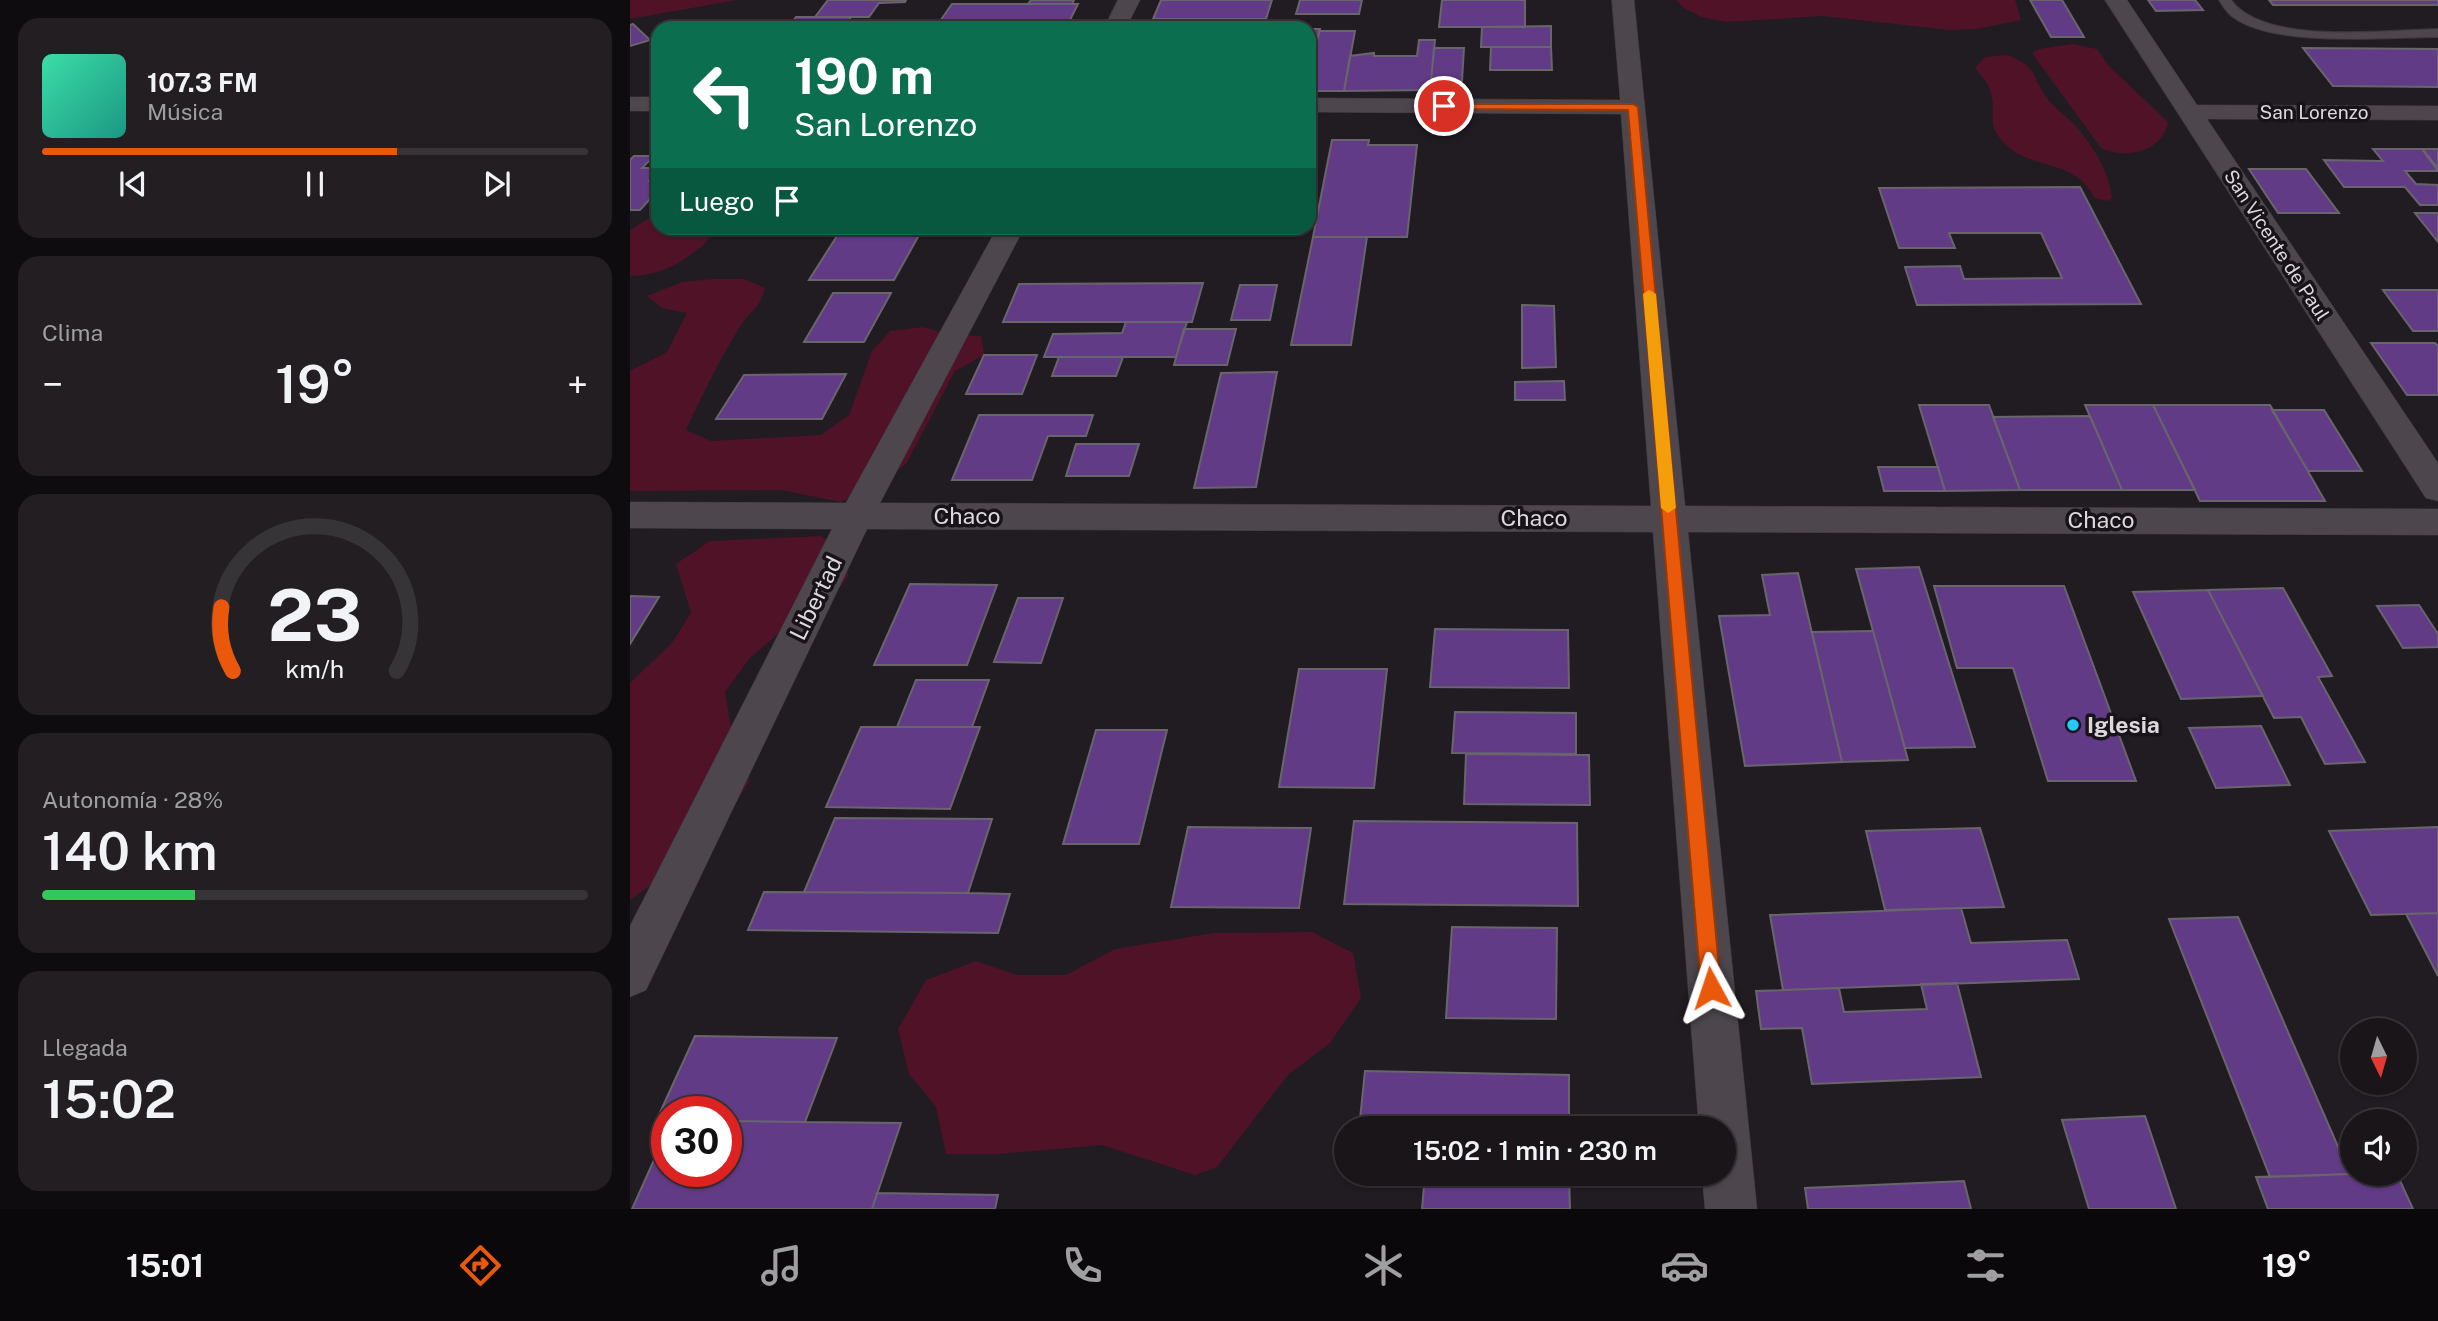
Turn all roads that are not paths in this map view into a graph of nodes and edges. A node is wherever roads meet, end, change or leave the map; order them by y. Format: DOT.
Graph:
graph roads {
  1 [pos="1129,0"];
  2 [pos="1623,0"];
  3 [pos="2116,0"];
  4 [pos="2224,0"];
  5 [pos="1118,21"];
  6 [pos="2438,33"];
  7 [pos="630,104"];
  8 [pos="651,104"];
  9 [pos="1316,105"];
  10 [pos="1633,107"];
  11 [pos="2190,112"];
  12 [pos="2438,113"];
  13 [pos="1006,235"];
  14 [pos="2438,489"];
  15 [pos="630,515"];
  16 [pos="856,516"];
  17 [pos="1669,519"];
  18 [pos="2438,522"];
  19 [pos="630,974"];
  20 [pos="1731,1209"];
  1 -- 5 [label="street"];
  2 -- 10 [label="street"];
  3 -- 11 [label="street, San Vicente de Paul"];
  4 -- 6 [label="lane"];
  7 -- 8 [label="street"];
  9 -- 10 [label="street"];
  10 -- 17 [label="street"];
  11 -- 12 [label="street, San Lorenzo"];
  11 -- 14 [label="street, San Vicente de Paul"];
  13 -- 16 [label="street, Libertad"];
  15 -- 16 [label="street, Chaco"];
  16 -- 17 [label="street, Chaco"];
  16 -- 19 [label="street, Libertad"];
  17 -- 18 [label="street, Chaco"];
  17 -- 20 [label="street"];
}
